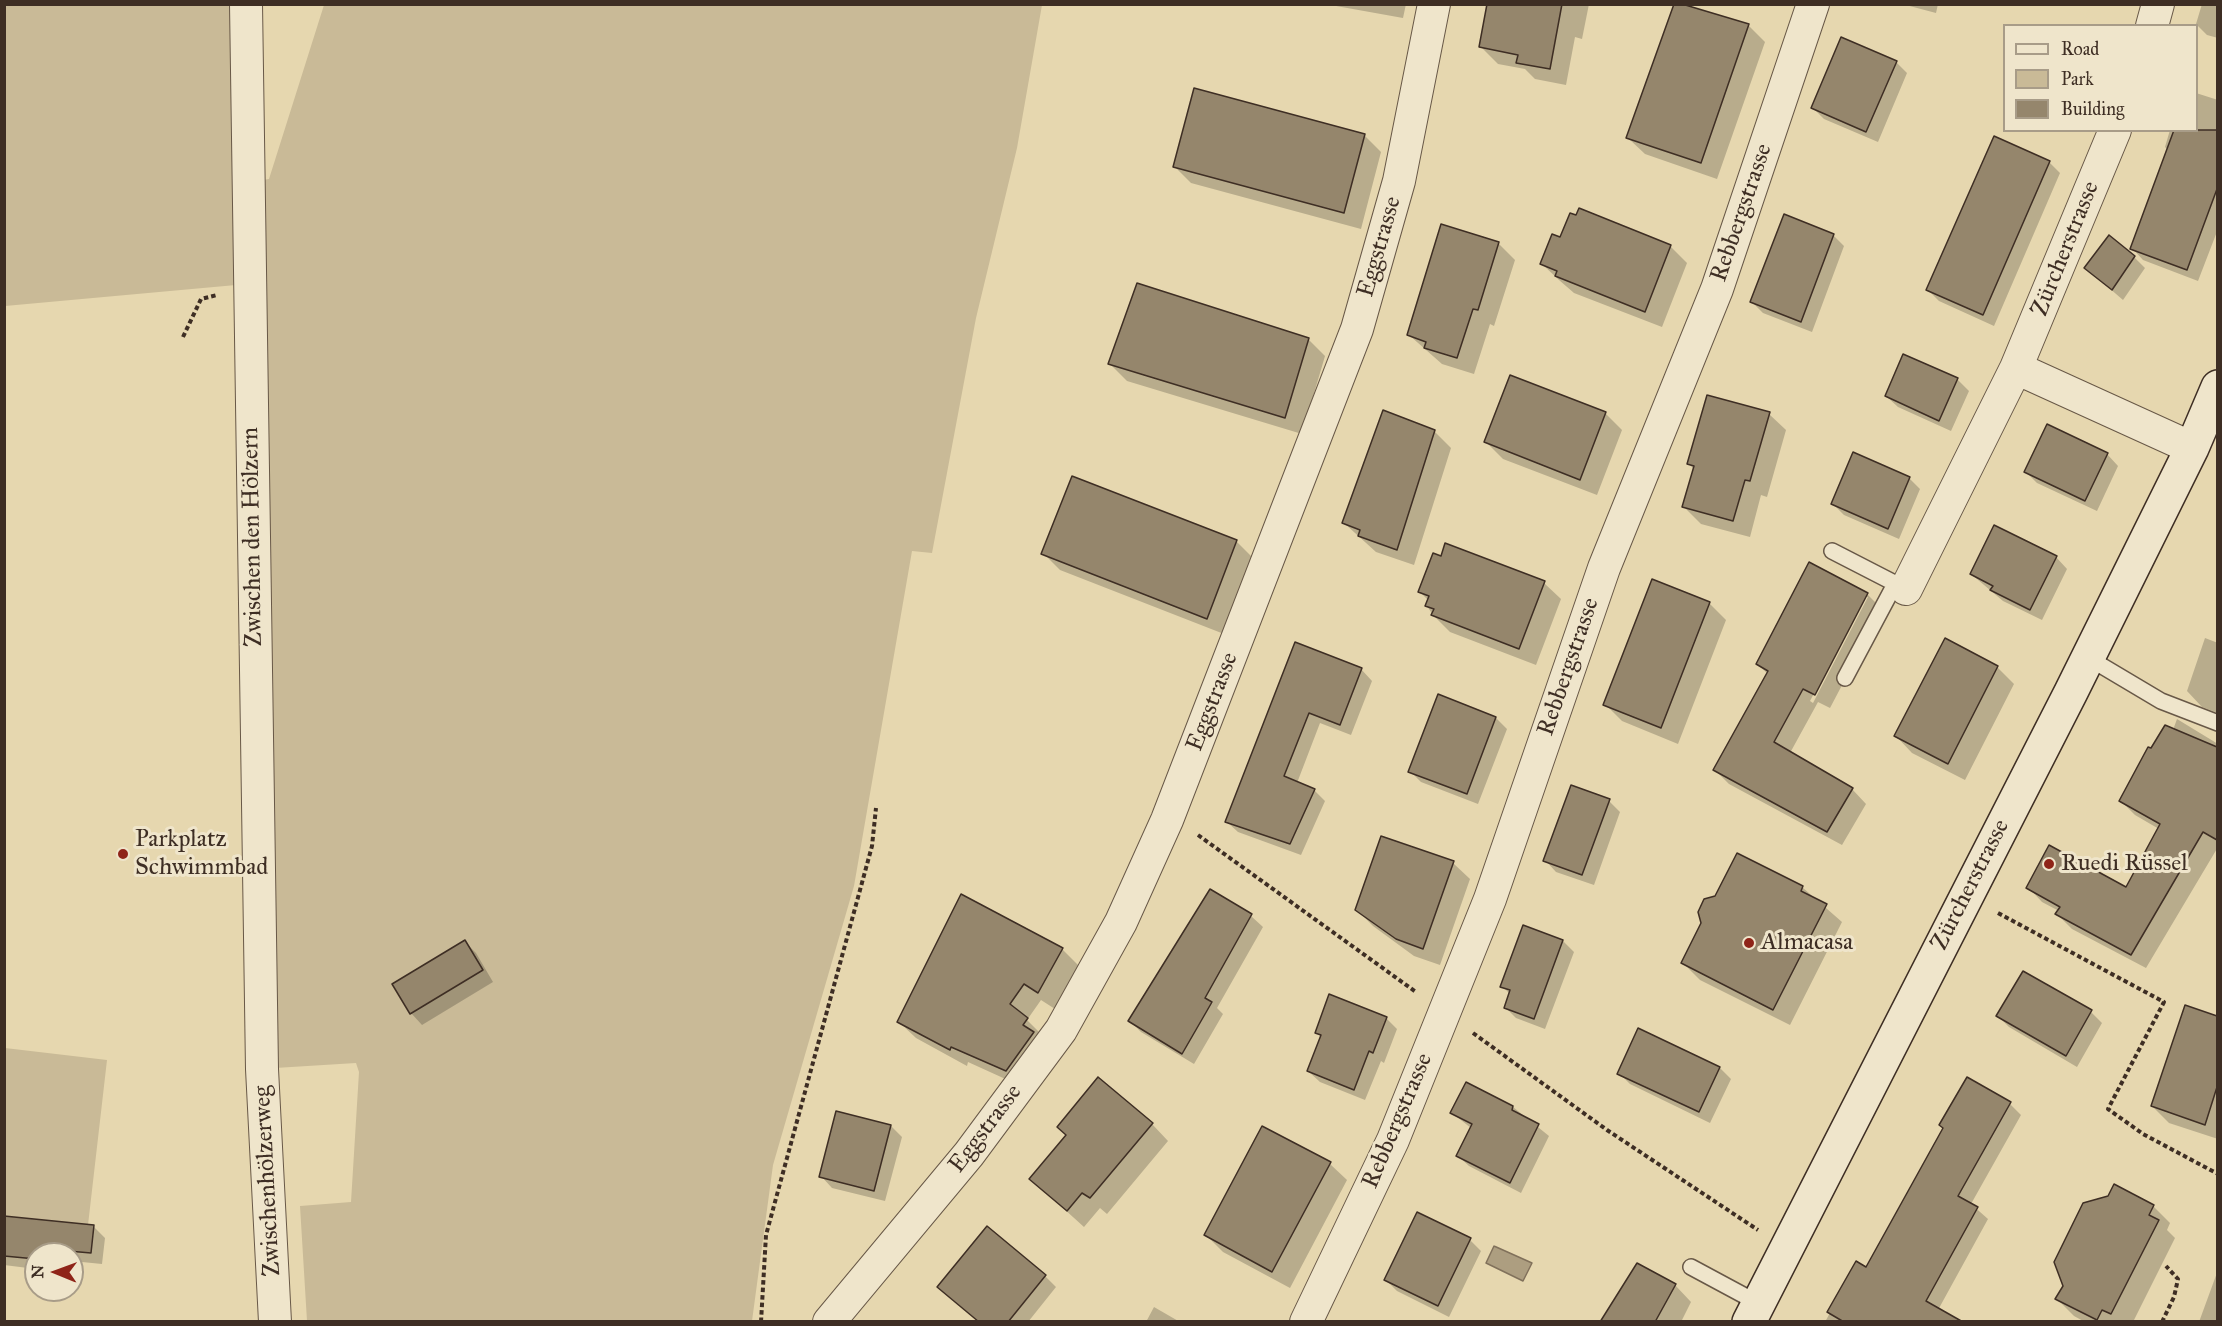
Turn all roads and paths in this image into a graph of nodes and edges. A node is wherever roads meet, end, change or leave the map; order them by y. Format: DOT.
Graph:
graph roads {
  1 [pos="246,4"];
  2 [pos="1434,4"];
  3 [pos="1813,4"];
  4 [pos="2158,4"];
  5 [pos="2153,24"];
  6 [pos="2114,132"];
  7 [pos="250,287"];
  8 [pos="183,337"];
  9 [pos="2016,368"];
  10 [pos="2217,387"];
  11 [pos="2192,447"];
  12 [pos="1832,551"];
  13 [pos="1901,586"];
  14 [pos="2087,657"];
  15 [pos="1845,678"];
  16 [pos="2217,723"];
  17 [pos="876,808"];
  18 [pos="1193,832"];
  19 [pos="1997,912"];
  20 [pos="1444,1012"];
  21 [pos="1472,1032"];
  22 [pos="262,1069"];
  23 [pos="2217,1174"];
  24 [pos="1761,1233"];
  25 [pos="2166,1266"];
  26 [pos="1691,1267"];
  27 [pos="274,1308"];
  28 [pos="1754,1312"];
  29 [pos="761,1322"];
  30 [pos="829,1322"];
  31 [pos="1306,1322"];
  32 [pos="2162,1322"];
  1 -- 7 [label="street, Zwischen den Hölzern"];
  2 -- 30 [label="street, Eggstrasse"];
  3 -- 20 [label="street, Rebbergstrasse"];
  4 -- 5 [label="street"];
  6 -- 9 [label="street, Zürcherstrasse"];
  7 -- 8 [label="path"];
  7 -- 22 [label="street, Zwischen den Hölzern"];
  9 -- 11 [label="street"];
  9 -- 13 [label="street, Zürcherstrasse"];
  10 -- 11 [label="main road, Zürcherstrasse"];
  11 -- 14 [label="main road, Zürcherstrasse"];
  12 -- 13 [label="lane"];
  13 -- 15 [label="lane"];
  14 -- 16 [label="lane"];
  14 -- 28 [label="main road, Zürcherstrasse"];
  17 -- 29 [label="path"];
  18 -- 20 [label="path"];
  19 -- 23 [label="path"];
  20 -- 31 [label="street, Rebbergstrasse"];
  21 -- 24 [label="path"];
  22 -- 27 [label="street, Zwischenhölzerweg"];
  25 -- 32 [label="path"];
  26 -- 28 [label="lane"];
}
